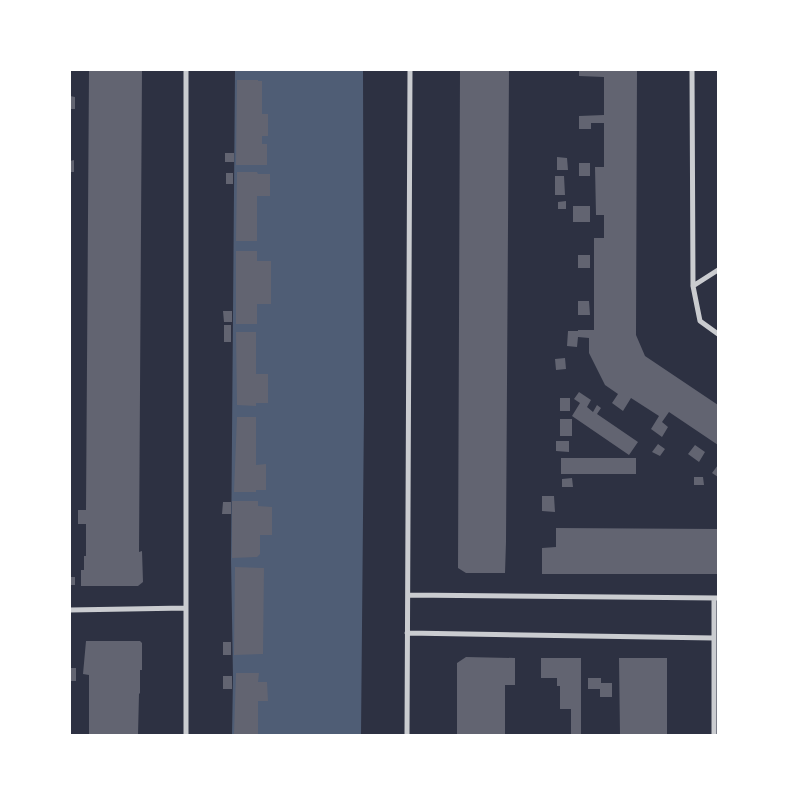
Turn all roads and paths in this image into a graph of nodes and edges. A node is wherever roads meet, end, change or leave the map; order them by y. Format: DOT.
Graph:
graph roads {
  1 [pos="186,70"];
  2 [pos="410,70"];
  3 [pos="692,70"];
  4 [pos="718,270"];
  5 [pos="693,286"];
  6 [pos="718,334"];
  7 [pos="408,595"];
  8 [pos="716,598"];
  9 [pos="186,608"];
  10 [pos="70,610"];
  11 [pos="407,633"];
  12 [pos="714,638"];
  13 [pos="186,735"];
  14 [pos="406,735"];
  15 [pos="714,735"];
  1 -- 9 [label="street"];
  2 -- 7 [label="street"];
  3 -- 5 [label="street"];
  4 -- 5 [label="street"];
  5 -- 6 [label="street"];
  7 -- 8 [label="street"];
  7 -- 11 [label="street"];
  8 -- 12 [label="street"];
  9 -- 10 [label="street"];
  9 -- 13 [label="street"];
  11 -- 12 [label="street"];
  11 -- 14 [label="street"];
  12 -- 15 [label="street"];
}
